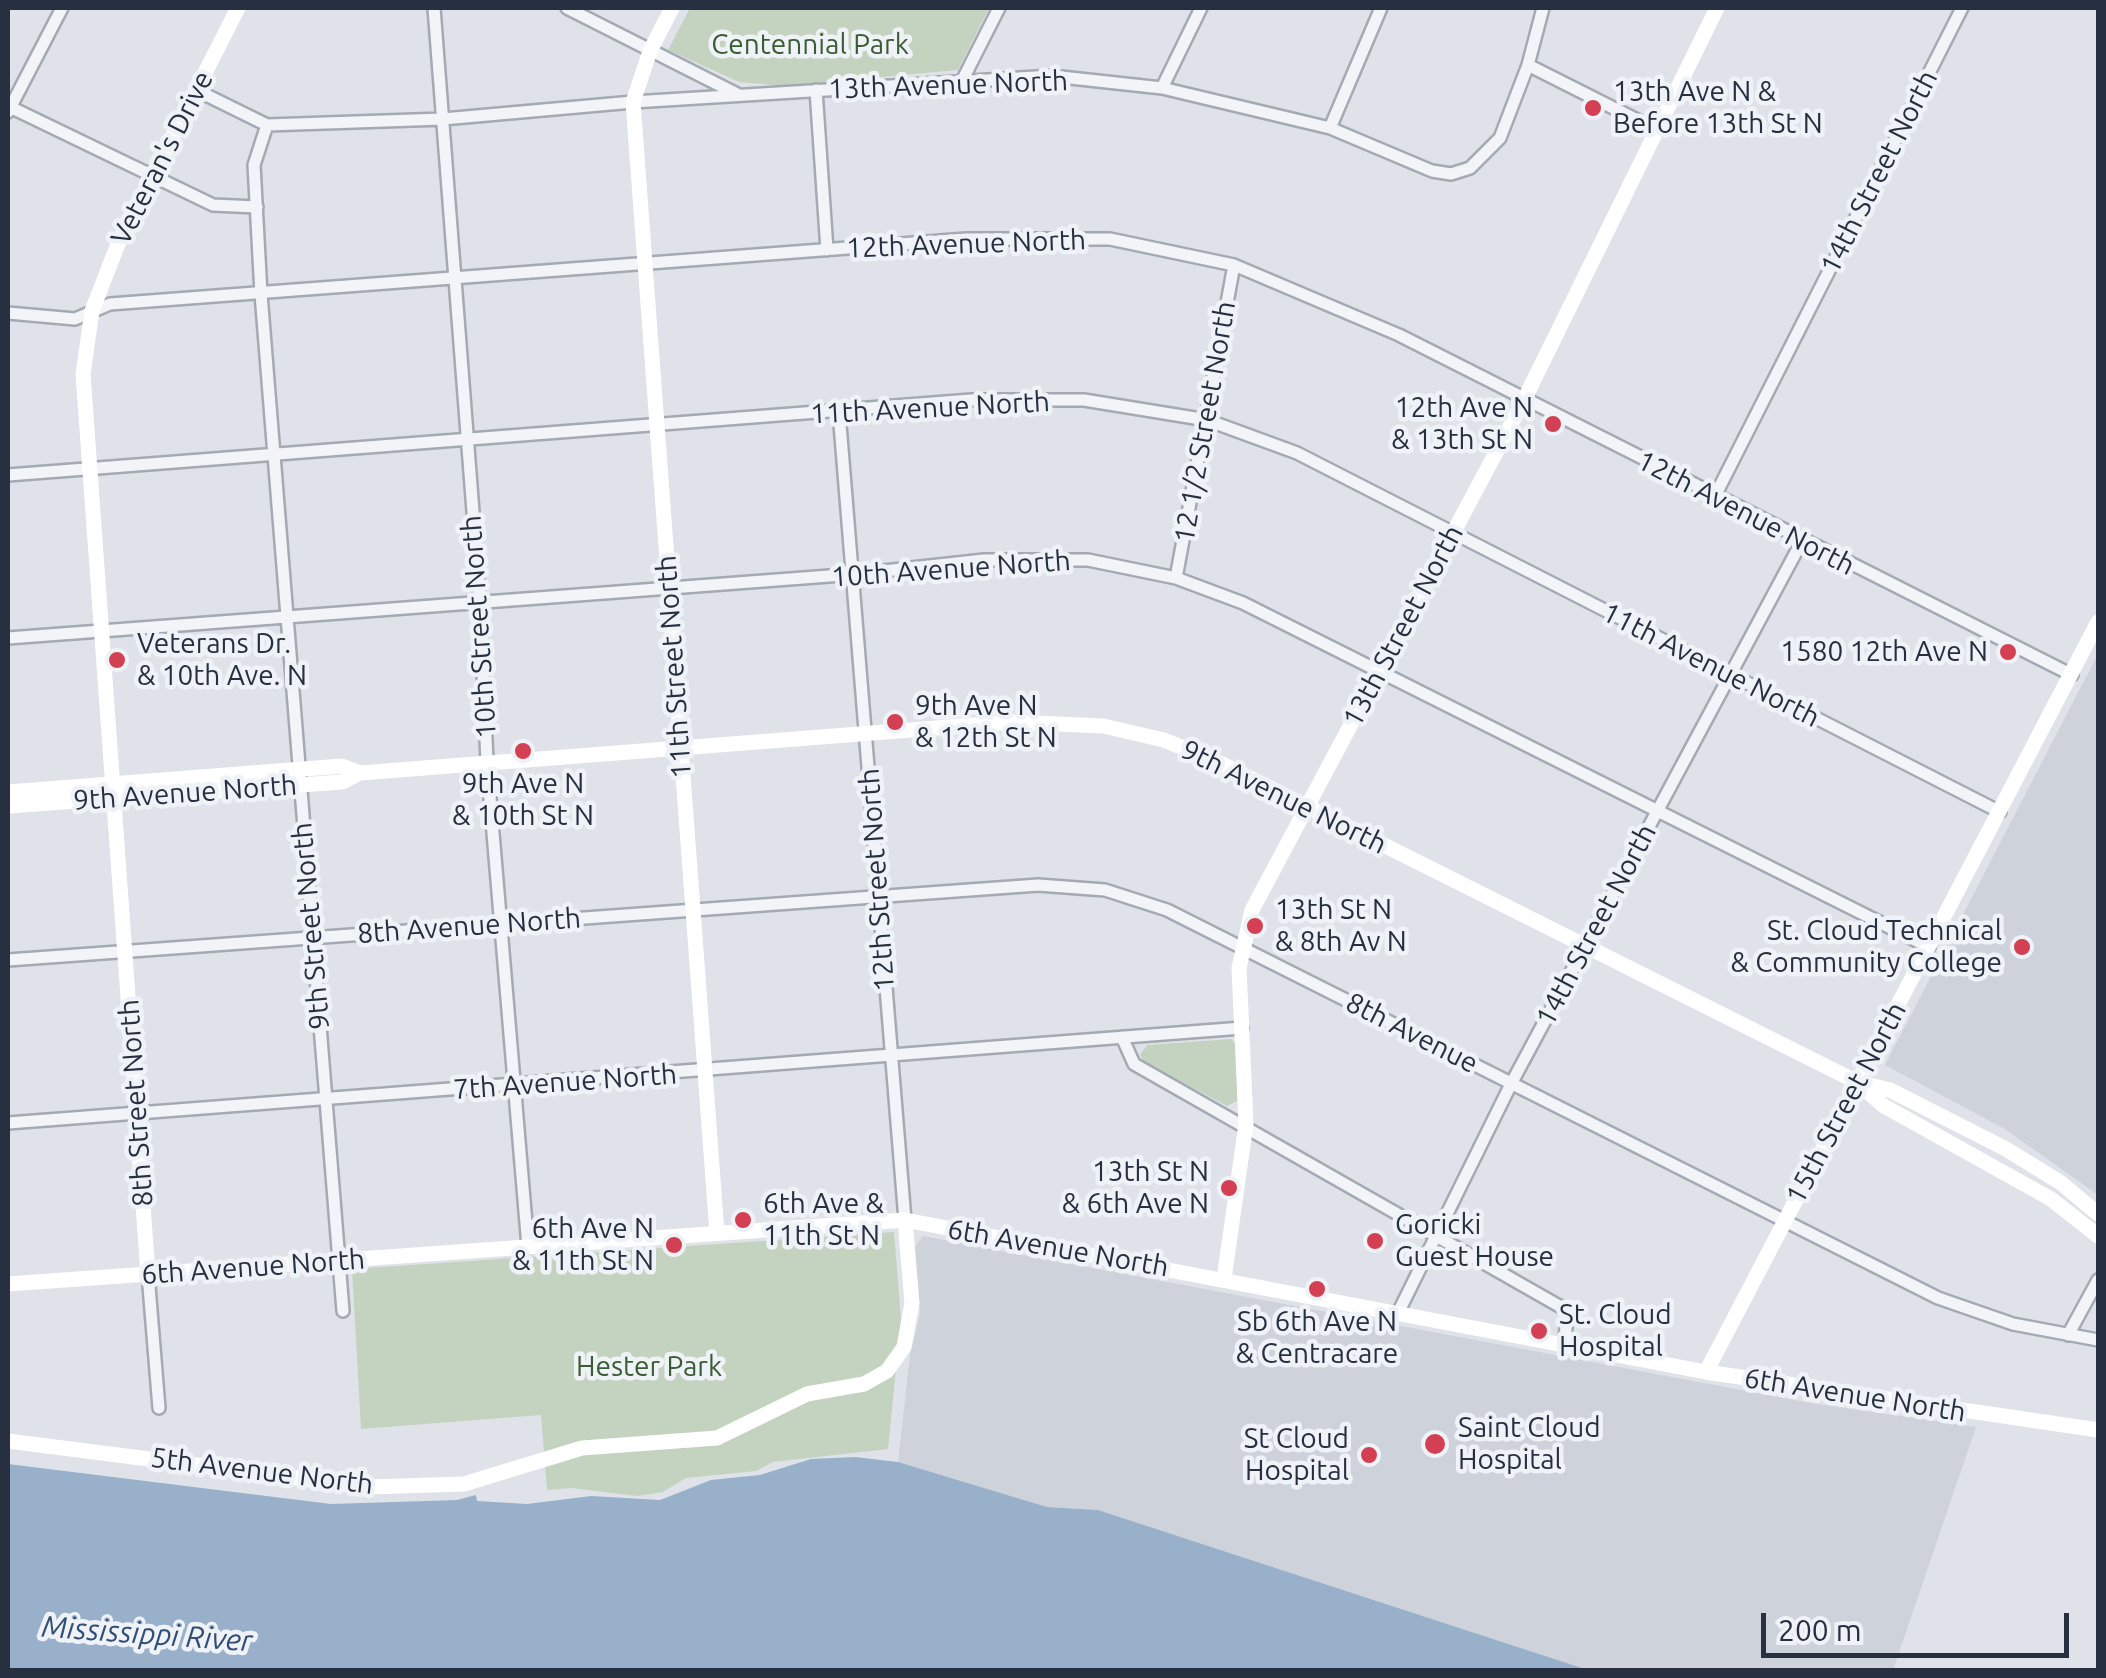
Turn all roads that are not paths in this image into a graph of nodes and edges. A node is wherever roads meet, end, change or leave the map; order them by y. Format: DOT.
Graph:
graph roads {
  1 [pos="62,8"];
  2 [pos="238,8"];
  3 [pos="434,8"];
  4 [pos="567,8"];
  5 [pos="672,8"];
  6 [pos="1000,8"];
  7 [pos="1201,8"];
  8 [pos="1381,8"];
  9 [pos="1543,8"];
  10 [pos="1718,8"];
  11 [pos="1962,8"];
  12 [pos="650,51"];
  13 [pos="1528,65"];
  14 [pos="962,81"];
  15 [pos="1162,88"];
  16 [pos="196,90"];
  17 [pos="816,90"];
  18 [pos="740,95"];
  19 [pos="633,102"];
  20 [pos="8,108"];
  21 [pos="443,119"];
  22 [pos="266,125"];
  23 [pos="1330,128"];
  24 [pos="1657,130"];
  25 [pos="152,177"];
  26 [pos="258,207"];
  27 [pos="828,250"];
  28 [pos="645,264"];
  29 [pos="1234,265"];
  30 [pos="454,280"];
  31 [pos="261,294"];
  32 [pos="92,311"];
  33 [pos="8,313"];
  34 [pos="1524,400"];
  35 [pos="840,412"];
  36 [pos="1207,420"];
  37 [pos="657,426"];
  38 [pos="467,442"];
  39 [pos="274,455"];
  40 [pos="92,469"];
  41 [pos="8,475"];
  42 [pos="1714,498"];
  43 [pos="1454,534"];
  44 [pos="1802,541"];
  45 [pos="856,574"];
  46 [pos="1176,578"];
  47 [pos="669,588"];
  48 [pos="480,602"];
  49 [pos="290,616"];
  50 [pos="2098,622"];
  51 [pos="103,630"];
  52 [pos="8,638"];
  53 [pos="1377,674"];
  54 [pos="2072,675"];
  55 [pos="1730,676"];
  56 [pos="868,733"];
  57 [pos="680,748"];
  58 [pos="487,762"];
  59 [pos="300,777"];
  60 [pos="114,791"];
  61 [pos="8,792"];
  62 [pos="8,806"];
  63 [pos="1306,807"];
  64 [pos="1658,810"];
  65 [pos="2000,812"];
  66 [pos="880,896"];
  67 [pos="691,910"];
  68 [pos="502,924"];
  69 [pos="314,937"];
  70 [pos="1241,946"];
  71 [pos="1585,946"];
  72 [pos="1929,946"];
  73 [pos="126,951"];
  74 [pos="8,960"];
  75 [pos="1242,1028"];
  76 [pos="1122,1037"];
  77 [pos="889,1056"];
  78 [pos="705,1072"];
  79 [pos="1857,1082"];
  80 [pos="1511,1084"];
  81 [pos="514,1086"];
  82 [pos="324,1100"];
  83 [pos="137,1113"];
  84 [pos="8,1123"];
  85 [pos="1246,1124"];
  86 [pos="2098,1214"];
  87 [pos="1784,1218"];
  88 [pos="905,1220"];
  89 [pos="717,1233"];
  90 [pos="1436,1236"];
  91 [pos="2098,1236"];
  92 [pos="528,1247"];
  93 [pos="337,1260"];
  94 [pos="148,1274"];
  95 [pos="1224,1279"];
  96 [pos="2098,1280"];
  97 [pos="8,1284"];
  98 [pos="344,1311"];
  99 [pos="1398,1313"];
  100 [pos="2068,1335"];
  101 [pos="2098,1340"];
  102 [pos="1564,1345"];
  103 [pos="904,1347"];
  104 [pos="1706,1372"];
  105 [pos="159,1408"];
  106 [pos="2098,1430"];
  107 [pos="8,1441"];
  1 -- 20 [label="street"];
  2 -- 16 [label="street, Veteran's Drive"];
  3 -- 21 [label="street, 10th Street North"];
  4 -- 12 [label="street"];
  5 -- 12 [label="street"];
  6 -- 14 [label="street"];
  7 -- 15 [label="street"];
  8 -- 23 [label="street"];
  9 -- 13 [label="street, 13th Avenue North"];
  10 -- 24 [label="street, 13th Street North"];
  11 -- 42 [label="street, 14th Street North"];
  12 -- 18 [label="street"];
  12 -- 19 [label="street"];
  13 -- 23 [label="street, 13th Avenue North"];
  13 -- 24 [label="street"];
  14 -- 15 [label="street, 13th Avenue North"];
  14 -- 17 [label="street, 13th Avenue North"];
  15 -- 23 [label="street, 13th Avenue North"];
  16 -- 22 [label="street"];
  16 -- 25 [label="street, Veteran's Drive"];
  17 -- 18 [label="street, 13th Avenue North"];
  17 -- 27 [label="street"];
  18 -- 19 [label="street, 13th Avenue North"];
  19 -- 21 [label="street, 13th Avenue North"];
  19 -- 28 [label="street, 11th Street North"];
  20 -- 25 [label="street"];
  21 -- 22 [label="street, 13th Avenue North"];
  21 -- 30 [label="street, 10th Street North"];
  22 -- 26 [label="street, 9th Street North"];
  24 -- 34 [label="street, 13th Street North"];
  25 -- 26 [label="street"];
  25 -- 32 [label="street, Veteran's Drive"];
  26 -- 31 [label="street, 9th Street North"];
  27 -- 28 [label="street, 12th Avenue North"];
  27 -- 29 [label="street, 12th Avenue North"];
  28 -- 30 [label="street, 12th Avenue North"];
  28 -- 37 [label="street, 11th Street North"];
  29 -- 34 [label="street, 12th Avenue North"];
  29 -- 36 [label="street, 12 1/2 Street North"];
  30 -- 31 [label="street, 12th Avenue North"];
  30 -- 38 [label="street, 10th Street North"];
  31 -- 32 [label="street, 12th Avenue North"];
  31 -- 39 [label="street, 9th Street North"];
  32 -- 33 [label="street, 12th Avenue North"];
  32 -- 40 [label="street, Veteran's Drive"];
  34 -- 42 [label="street, 12th Avenue North"];
  34 -- 43 [label="street, 13th Street North"];
  35 -- 36 [label="street, 11th Avenue North"];
  35 -- 37 [label="street, 11th Avenue North"];
  35 -- 45 [label="street, 12th Street North"];
  36 -- 43 [label="street, 11th Avenue North"];
  36 -- 46 [label="street, 12 1/2 Street North"];
  37 -- 38 [label="street, 11th Avenue North"];
  37 -- 47 [label="street, 11th Street North"];
  38 -- 39 [label="street, 11th Avenue North"];
  38 -- 48 [label="street, 10th Street North"];
  39 -- 40 [label="street, 11th Avenue North"];
  39 -- 49 [label="street, 9th Street North"];
  40 -- 41 [label="street, 11th Avenue North"];
  40 -- 51 [label="street, Veteran's Drive"];
  42 -- 44 [label="street, 12th Avenue North"];
  43 -- 53 [label="street, 13th Street North"];
  43 -- 55 [label="street, 11th Avenue North"];
  44 -- 54 [label="street, 12th Avenue North"];
  44 -- 55 [label="street, 14th Street North"];
  45 -- 46 [label="street, 10th Avenue North"];
  45 -- 47 [label="street, 10th Avenue North"];
  45 -- 56 [label="street, 12th Street North"];
  46 -- 53 [label="street, 10th Avenue North"];
  47 -- 48 [label="street, 10th Avenue North"];
  47 -- 57 [label="street, 11th Street North"];
  48 -- 49 [label="street, 10th Avenue North"];
  48 -- 58 [label="street, 10th Street North"];
  49 -- 51 [label="street, 10th Avenue North"];
  49 -- 59 [label="street, 9th Street North"];
  50 -- 54 [label="street, 15th Street North"];
  51 -- 52 [label="street, 10th Avenue North"];
  51 -- 60 [label="street, 8th Street North"];
  53 -- 63 [label="street, 13th Street North"];
  53 -- 64 [label="street, 10th Avenue North"];
  54 -- 65 [label="street, 15th Street North"];
  55 -- 64 [label="street, 14th Street North"];
  55 -- 65 [label="street, 11th Avenue North"];
  56 -- 57 [label="street, 9th Avenue North"];
  56 -- 63 [label="street, 9th Avenue North"];
  56 -- 66 [label="street, 12th Street North"];
  57 -- 58 [label="street, 9th Avenue North"];
  57 -- 67 [label="street, 11th Street North"];
  58 -- 59 [label="street, 9th Avenue North"];
  58 -- 68 [label="street, 10th Street North"];
  59 -- 60 [label="street, 9th Avenue North"];
  59 -- 69 [label="street, 9th Street North"];
  60 -- 61 [label="street, 9th Avenue North"];
  60 -- 62 [label="street, 9th Avenue North"];
  60 -- 73 [label="street, 8th Street North"];
  63 -- 70 [label="street, 13th Street North"];
  63 -- 71 [label="street, 9th Avenue North"];
  64 -- 71 [label="street, 14th Street North"];
  64 -- 72 [label="street, 10th Avenue North"];
  65 -- 72 [label="street, 15th Street North"];
  66 -- 67 [label="street, 8th Avenue"];
  66 -- 70 [label="street, 8th Avenue"];
  66 -- 77 [label="street, 12th Street North"];
  67 -- 68 [label="street, 8th Avenue North"];
  67 -- 78 [label="street, 11th Street North"];
  68 -- 69 [label="street, 8th Avenue North"];
  68 -- 81 [label="street, 10th Street North"];
  69 -- 73 [label="street, 8th Avenue North"];
  69 -- 82 [label="street, 9th Street North"];
  70 -- 75 [label="street, 13th Street North"];
  70 -- 80 [label="street, 8th Avenue"];
  71 -- 79 [label="street, 9th Avenue North"];
  71 -- 80 [label="street, 14th Street North"];
  72 -- 79 [label="street, 15th Street North"];
  73 -- 74 [label="street, 8th Avenue North"];
  73 -- 83 [label="street, 8th Street North"];
  75 -- 76 [label="street, 7th Avenue North"];
  75 -- 85 [label="street, 13th Street North"];
  76 -- 77 [label="street, 7th Avenue North"];
  76 -- 85 [label="street"];
  77 -- 78 [label="street, 7th Avenue North"];
  77 -- 88 [label="street, 12th Street North"];
  78 -- 81 [label="street, 7th Avenue North"];
  78 -- 89 [label="street, 11th Street North"];
  79 -- 86 [label="street, 9th Avenue North"];
  79 -- 87 [label="street, 15th Street North"];
  79 -- 91 [label="street, 9th Avenue North"];
  80 -- 87 [label="street, 8th Avenue"];
  80 -- 90 [label="street, 14th Street North"];
  81 -- 82 [label="street, 7th Avenue North"];
  81 -- 92 [label="street, 10th Street North"];
  82 -- 83 [label="street, 7th Avenue North"];
  82 -- 93 [label="street, 9th Street North"];
  83 -- 84 [label="street, 7th Avenue North"];
  83 -- 94 [label="street, 8th Street North"];
  85 -- 90 [label="street"];
  85 -- 95 [label="street, 13th Street North"];
  87 -- 100 [label="street, 8th Avenue"];
  87 -- 104 [label="street, 15th Street North"];
  88 -- 89 [label="street, 6th Avenue North"];
  88 -- 95 [label="street, 6th Avenue North"];
  88 -- 103 [label="street, 12th Street North"];
  89 -- 92 [label="street, 6th Avenue North"];
  90 -- 99 [label="street, 14th Street North"];
  90 -- 102 [label="street"];
  92 -- 93 [label="street, 6th Avenue North"];
  93 -- 94 [label="street, 6th Avenue North"];
  93 -- 98 [label="street, 9th Street North"];
  94 -- 97 [label="street, 6th Avenue North"];
  94 -- 105 [label="street, 8th Street North"];
  95 -- 99 [label="street, 6th Avenue North"];
  96 -- 100 [label="street"];
  99 -- 102 [label="street, 6th Avenue North"];
  100 -- 101 [label="street, 8th Avenue"];
  102 -- 104 [label="street, 6th Avenue North"];
  103 -- 107 [label="street, 5th Avenue North"];
  104 -- 106 [label="street, 6th Avenue North"];
}
